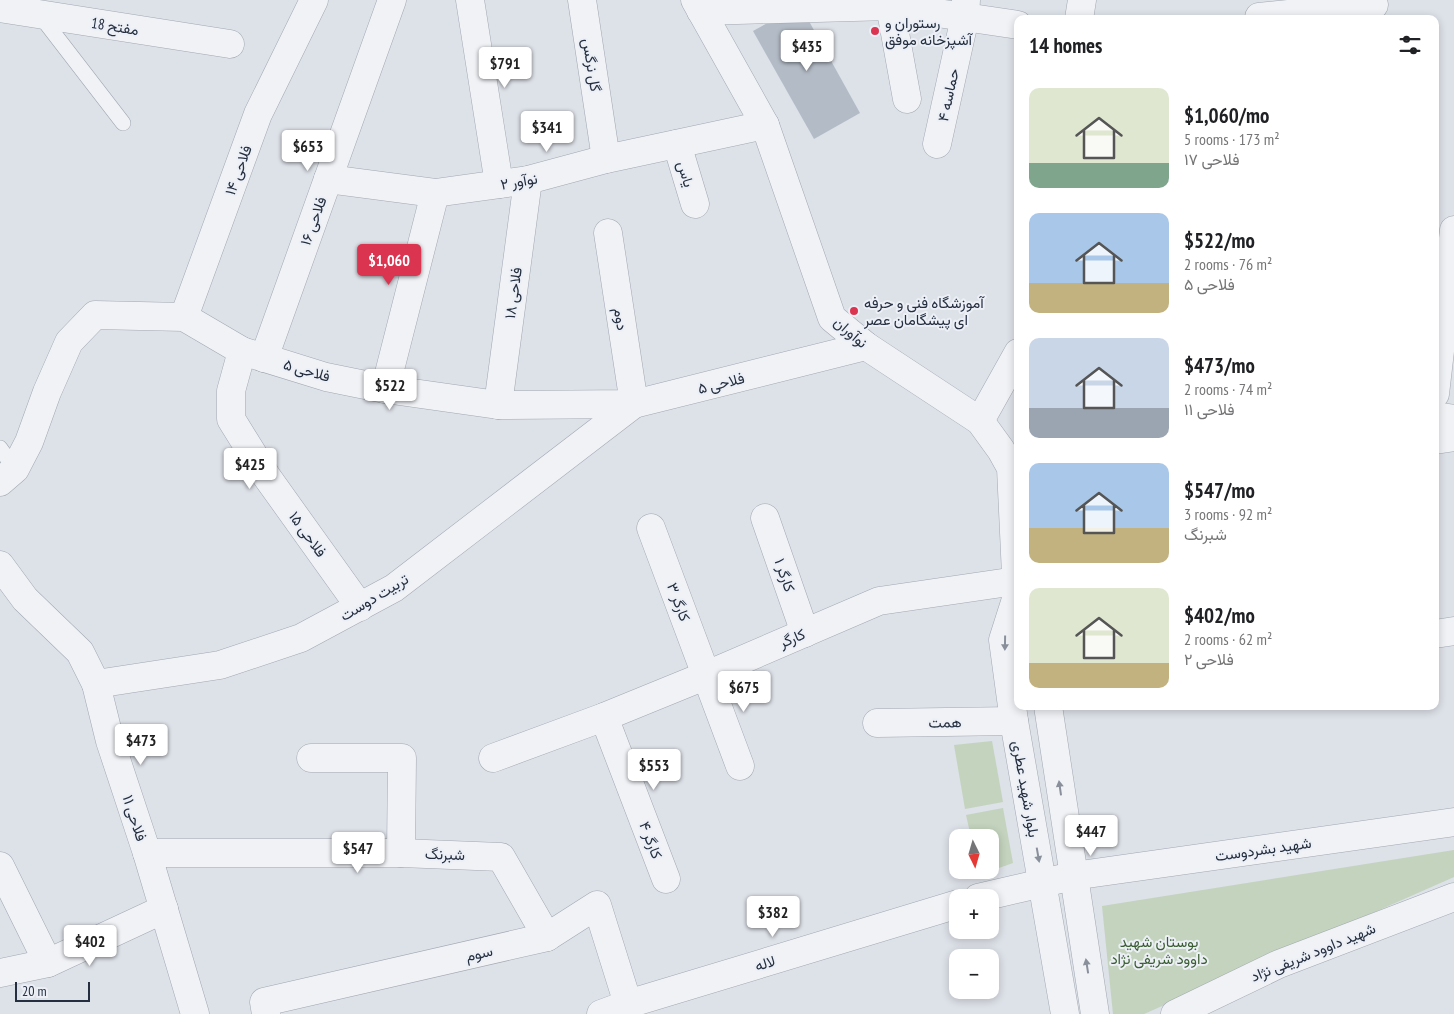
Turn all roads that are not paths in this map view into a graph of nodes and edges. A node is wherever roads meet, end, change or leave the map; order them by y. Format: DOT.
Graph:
graph roads {
  1 [pos="314,0"];
  2 [pos="392,0"];
  3 [pos="470,0"];
  4 [pos="582,0"];
  5 [pos="1082,0"];
  6 [pos="889,3"];
  7 [pos="1374,5"];
  8 [pos="698,6"];
  9 [pos="0,8"];
  10 [pos="965,9"];
  11 [pos="1259,12"];
  12 [pos="39,14"];
  13 [pos="1080,15"];
  14 [pos="1014,25"];
  15 [pos="230,44"];
  16 [pos="906,99"];
  17 [pos="123,123"];
  18 [pos="765,125"];
  19 [pos="677,144"];
  20 [pos="938,144"];
  21 [pos="606,159"];
  22 [pos="328,179"];
  23 [pos="528,180"];
  24 [pos="498,184"];
  25 [pos="435,193"];
  26 [pos="695,204"];
  27 [pos="1454,230"];
  28 [pos="608,233"];
  29 [pos="184,317"];
  30 [pos="866,346"];
  31 [pos="253,355"];
  32 [pos="1439,359"];
  33 [pos="1014,360"];
  34 [pos="385,389"];
  35 [pos="634,404"];
  36 [pos="498,405"];
  37 [pos="1439,417"];
  38 [pos="1454,419"];
  39 [pos="980,421"];
  40 [pos="1454,437"];
  41 [pos="1439,439"];
  42 [pos="5,466"];
  43 [pos="1014,495"];
  44 [pos="766,518"];
  45 [pos="651,528"];
  46 [pos="0,565"];
  47 [pos="1014,591"];
  48 [pos="1014,602"];
  49 [pos="360,606"];
  50 [pos="1454,631"];
  51 [pos="805,633"];
  52 [pos="1439,633"];
  53 [pos="707,675"];
  54 [pos="96,684"];
  55 [pos="1049,710"];
  56 [pos="604,718"];
  57 [pos="1014,721"];
  58 [pos="877,723"];
  59 [pos="311,758"];
  60 [pos="493,758"];
  61 [pos="740,766"];
  62 [pos="1454,822"];
  63 [pos="147,853"];
  64 [pos="401,853"];
  65 [pos="0,866"];
  66 [pos="1072,876"];
  67 [pos="666,879"];
  68 [pos="1043,883"];
  69 [pos="999,893"];
  70 [pos="1454,897"];
  71 [pos="949,907"];
  72 [pos="164,910"];
  73 [pos="547,937"];
  74 [pos="48,963"];
  75 [pos="0,973"];
  76 [pos="628,1004"];
  77 [pos="195,1014"];
  78 [pos="266,1014"];
  79 [pos="601,1014"];
  80 [pos="1065,1014"];
  81 [pos="1094,1014"];
  82 [pos="1175,1014"];
  1 -- 29 [label="street, فلاحی ۱۴"];
  2 -- 22 [label="street, فلاحی ۱۶"];
  3 -- 24 [label="street"];
  4 -- 21 [label="street, گل نرگس"];
  5 -- 13 [label="street"];
  6 -- 8 [label="street"];
  6 -- 10 [label="street"];
  6 -- 16 [label="street"];
  7 -- 11 [label="street"];
  8 -- 18 [label="street, نوآوران"];
  9 -- 12 [label="street, مفتح 18"];
  10 -- 14 [label="street"];
  10 -- 20 [label="street, حماسه ۴"];
  12 -- 15 [label="street, مفتح 18"];
  12 -- 17 [label="lane"];
  18 -- 19 [label="street, نوآور ۲"];
  18 -- 30 [label="street, نوآوران"];
  19 -- 21 [label="street, نوآور ۲"];
  19 -- 26 [label="street, یاس"];
  21 -- 23 [label="street, نوآور ۲"];
  22 -- 25 [label="street, نوآور ۲"];
  22 -- 31 [label="street, فلاحی ۱۶"];
  23 -- 24 [label="street, نوآور ۲"];
  23 -- 36 [label="street, فلاحی ۱۸"];
  24 -- 25 [label="street, نوآور ۲"];
  25 -- 34 [label="street"];
  27 -- 32 [label="street"];
  28 -- 35 [label="street, دوم"];
  29 -- 31 [label="street, فلاحی ۵"];
  29 -- 42 [label="street, فلاحی ۵"];
  30 -- 35 [label="street, فلاحی ۵"];
  30 -- 39 [label="street, نوآوران"];
  31 -- 34 [label="street, فلاحی ۵"];
  31 -- 49 [label="street, فلاحی ۱۵"];
  33 -- 39 [label="street"];
  34 -- 36 [label="street, فلاحی ۵"];
  35 -- 36 [label="street, فلاحی ۵"];
  35 -- 49 [label="street, تربیت دوست"];
  37 -- 38 [label="street"];
  39 -- 43 [label="street, نوآوران"];
  40 -- 41 [label="street"];
  44 -- 51 [label="street, کارگر ۱"];
  45 -- 53 [label="street, کارگر ۳"];
  46 -- 54 [label="street, فلاحی ۱۱"];
  47 -- 51 [label="street, کارگر"];
  48 -- 57 [label="street, بلوار شهید عطری, one-way"];
  49 -- 54 [label="street, تربیت دوست"];
  50 -- 52 [label="street"];
  51 -- 53 [label="street, کارگر"];
  53 -- 56 [label="street, کارگر"];
  53 -- 61 [label="street, کارگر ۳"];
  54 -- 63 [label="street, فلاحی ۱۱"];
  66 -- 55 [label="street, one-way"];
  56 -- 60 [label="street, کارگر"];
  56 -- 67 [label="street, کارگر ۴"];
  57 -- 58 [label="street, همت"];
  57 -- 68 [label="street, بلوار شهید عطری, one-way"];
  59 -- 64 [label="street"];
  62 -- 66 [label="street, شهید بشردوست"];
  63 -- 64 [label="street, شبرنگ"];
  63 -- 72 [label="street, فلاحی ۱۱"];
  64 -- 73 [label="street, شبرنگ"];
  65 -- 74 [label="street"];
  66 -- 68 [label="street, شهید بشردوست"];
  81 -- 66 [label="street, one-way"];
  68 -- 69 [label="street"];
  68 -- 80 [label="street, بلوار شهید عطری"];
  70 -- 82 [label="street, شهید داوود شریفی نژاد"];
  71 -- 76 [label="street, لاله"];
  72 -- 74 [label="street"];
  72 -- 77 [label="street, فلاحی ۱۱"];
  73 -- 76 [label="street, سوم"];
  73 -- 78 [label="street, سوم"];
  74 -- 75 [label="street"];
  76 -- 79 [label="street, لاله"];
}
